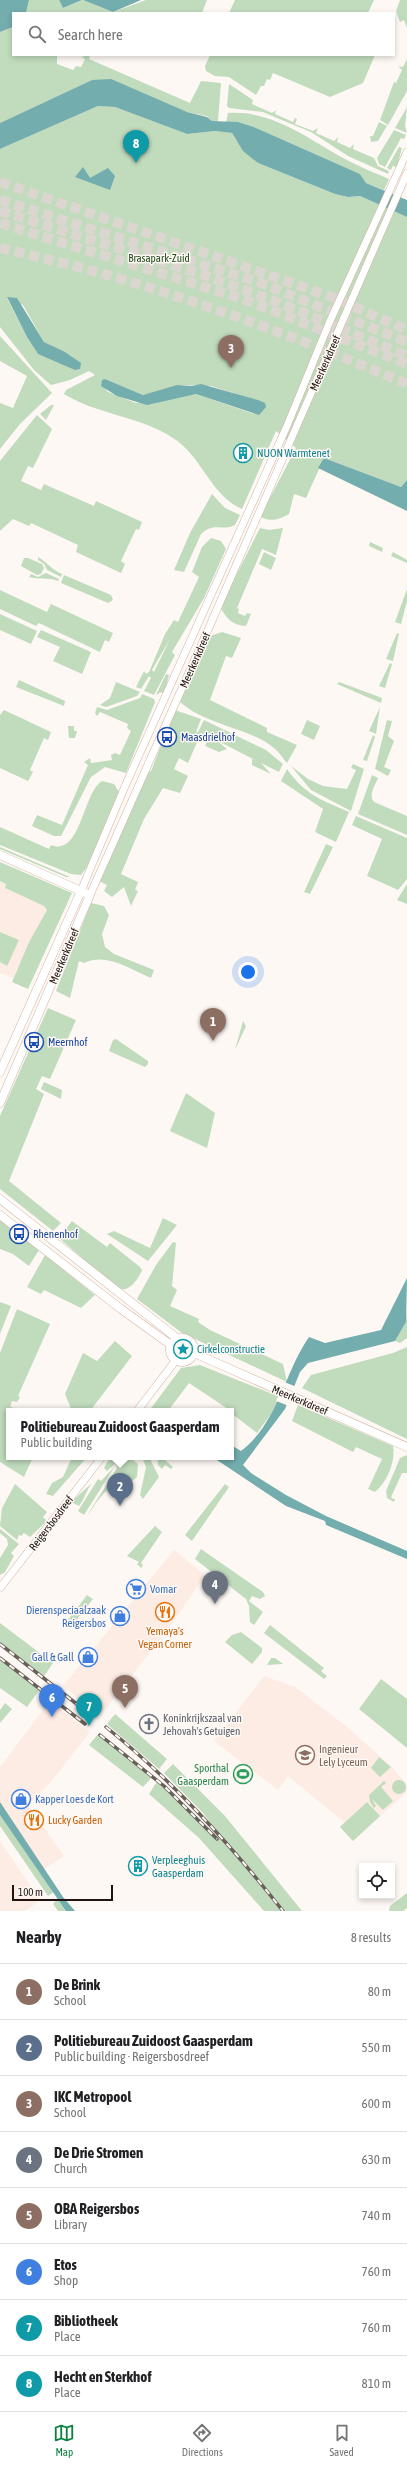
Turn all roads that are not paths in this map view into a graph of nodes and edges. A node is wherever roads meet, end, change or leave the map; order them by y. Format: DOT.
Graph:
graph roads {
  1 [pos="407,152"];
  2 [pos="407,173"];
  3 [pos="0,855"];
  4 [pos="81,891"];
  5 [pos="90,895"];
  6 [pos="0,1072"];
  7 [pos="0,1103"];
  8 [pos="0,1199"];
  9 [pos="0,1215"];
  10 [pos="175,1342"];
  11 [pos="194,1353"];
  12 [pos="176,1360"];
  13 [pos="139,1408"];
  14 [pos="407,1447"];
  15 [pos="100,1460"];
  16 [pos="0,1588"];
  1 -- 4 [label="street, Meerkerkdreef"];
  2 -- 5 [label="street, Meerkerkdreef"];
  3 -- 4 [label="main road"];
  4 -- 5 [label="main road"];
  4 -- 6 [label="main road, Meerkerkdreef"];
  5 -- 7 [label="main road, Meerkerkdreef"];
  8 -- 10 [label="main road"];
  9 -- 10 [label="main road"];
  10 -- 11 [label="main road"];
  10 -- 12 [label="main road"];
  11 -- 12 [label="main road"];
  11 -- 14 [label="main road, Meerkerkdreef"];
  12 -- 13 [label="street"];
  15 -- 16 [label="street, Reigersbosdreef"];
}
